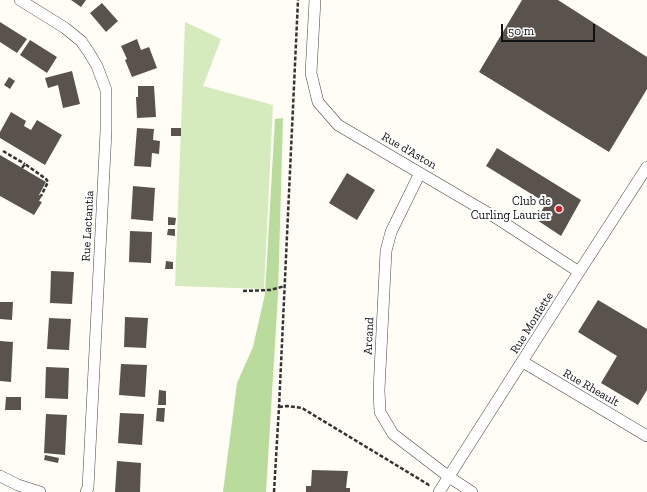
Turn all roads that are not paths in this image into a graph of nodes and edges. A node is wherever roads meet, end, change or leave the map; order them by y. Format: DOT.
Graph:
graph roads {
  1 [pos="20,0"];
  2 [pos="315,0"];
  3 [pos="647,167"];
  4 [pos="420,172"];
  5 [pos="579,272"];
  6 [pos="522,362"];
  7 [pos="647,436"];
  8 [pos="0,476"];
  9 [pos="448,478"];
  10 [pos="40,492"];
  11 [pos="86,492"];
  12 [pos="439,492"];
  13 [pos="472,492"];
  1 -- 11 [label="street, Rue Lactantia"];
  2 -- 4 [label="street, Rue d'Aston"];
  3 -- 5 [label="street, Rue Monfette"];
  4 -- 5 [label="street, Rue d'Aston"];
  4 -- 9 [label="street, Arcand"];
  5 -- 6 [label="street, Rue Monfette"];
  6 -- 7 [label="street, Rue Rheault"];
  6 -- 9 [label="street, Rue Monfette"];
  8 -- 10 [label="street"];
  9 -- 12 [label="street, Rue Monfette"];
  9 -- 13 [label="street, Arcand"];
}
